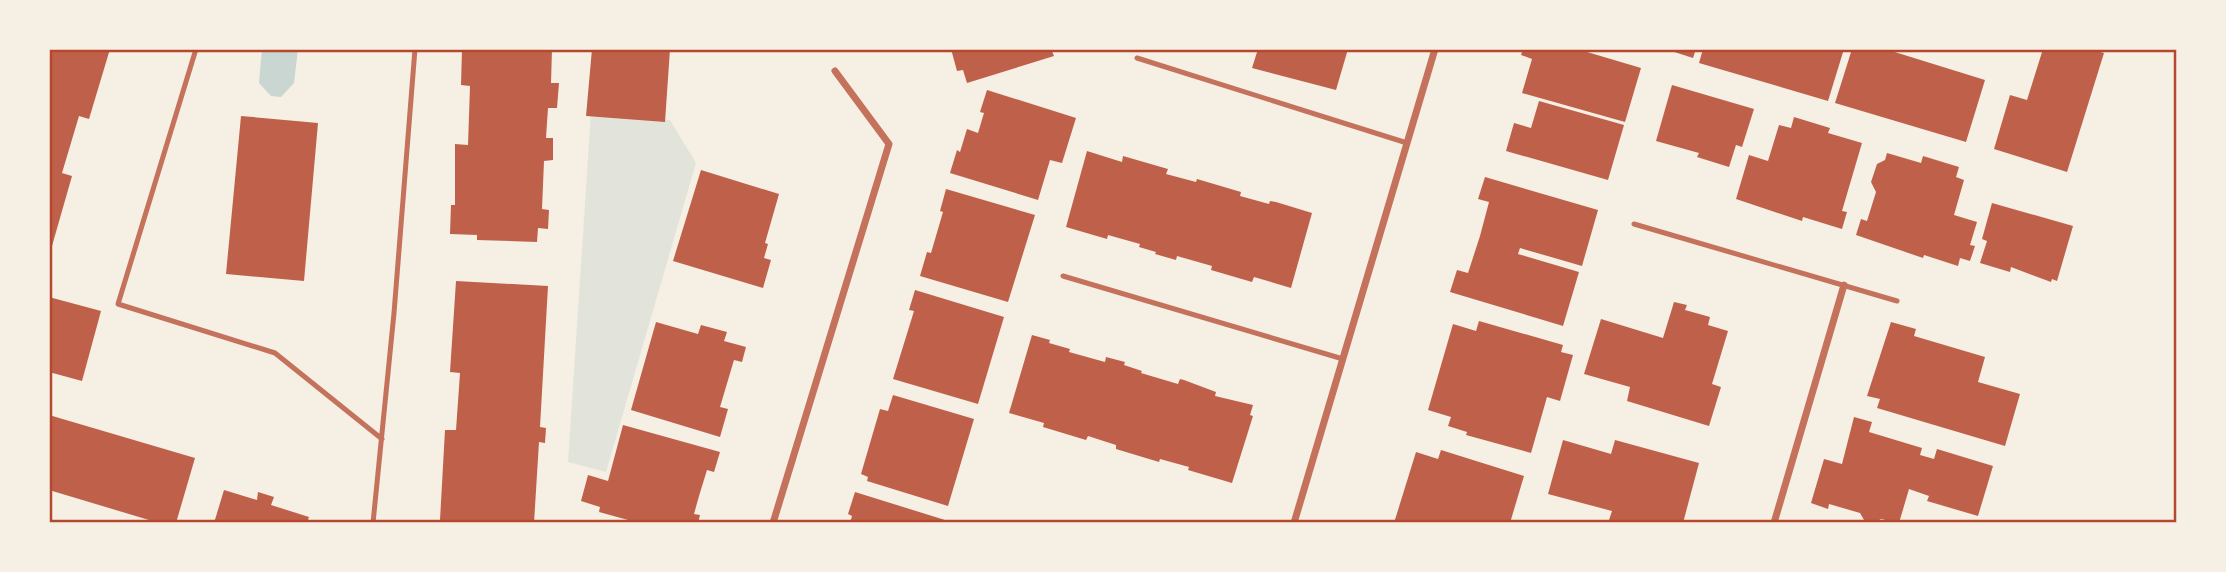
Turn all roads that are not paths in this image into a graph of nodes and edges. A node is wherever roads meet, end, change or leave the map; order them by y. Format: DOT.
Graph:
graph roads {
  1 [pos="196,49"];
  2 [pos="415,49"];
  3 [pos="1435,49"];
  4 [pos="1137,58"];
  5 [pos="835,71"];
  6 [pos="1407,143"];
  7 [pos="1634,224"];
  8 [pos="1063,276"];
  9 [pos="1844,285"];
  10 [pos="1898,301"];
  11 [pos="1343,359"];
  12 [pos="382,439"];
  13 [pos="373,523"];
  14 [pos="773,523"];
  15 [pos="1294,523"];
  16 [pos="1774,523"];
  1 -- 12 [label="lane"];
  2 -- 12 [label="lane"];
  3 -- 6 [label="street"];
  4 -- 6 [label="lane"];
  5 -- 14 [label="street"];
  6 -- 11 [label="street"];
  7 -- 9 [label="lane"];
  8 -- 11 [label="lane"];
  9 -- 10 [label="lane"];
  9 -- 16 [label="street"];
  11 -- 15 [label="street"];
  12 -- 13 [label="lane"];
}
